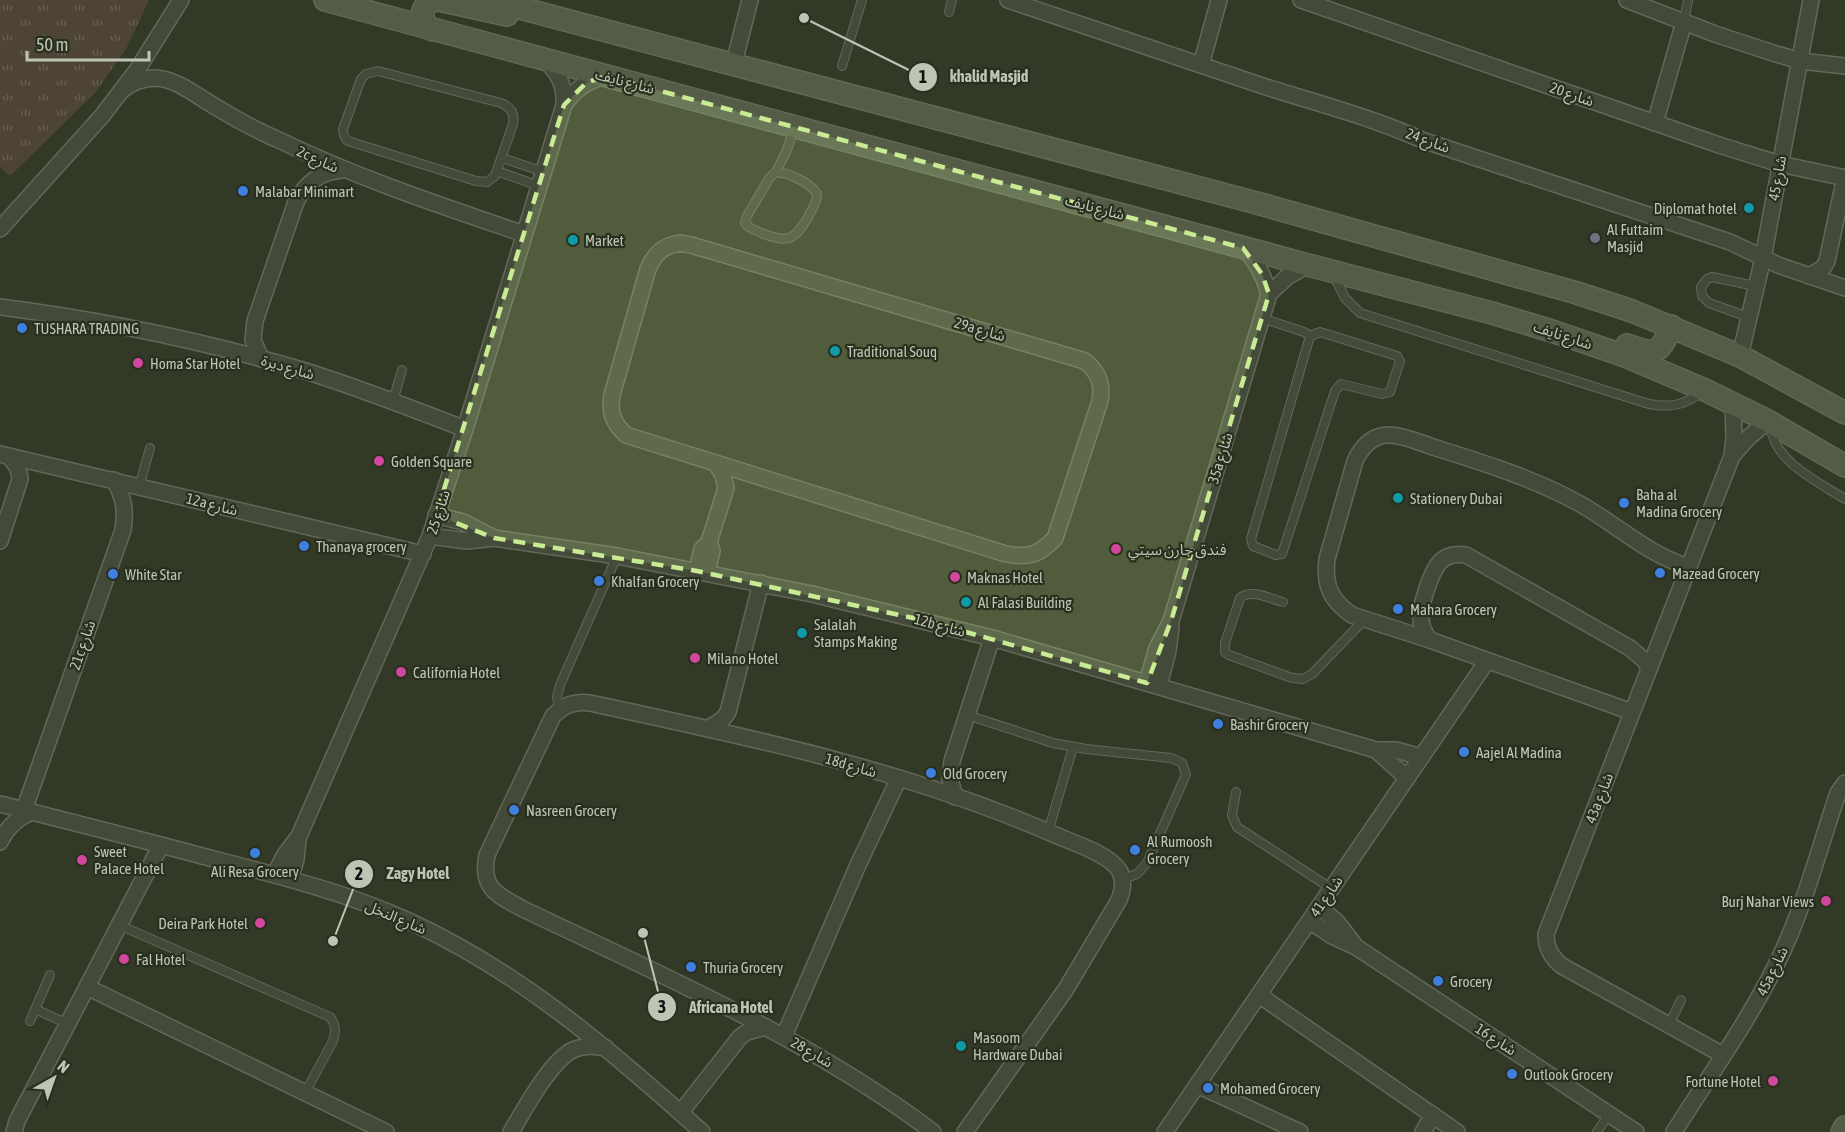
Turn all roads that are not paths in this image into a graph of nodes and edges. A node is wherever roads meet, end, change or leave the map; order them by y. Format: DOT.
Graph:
graph roads {
  1 [pos="182,0"];
  2 [pos="325,0"];
  3 [pos="437,0"];
  4 [pos="490,0"];
  5 [pos="750,0"];
  6 [pos="861,0"];
  7 [pos="952,0"];
  8 [pos="1008,0"];
  9 [pos="1219,0"];
  10 [pos="1301,0"];
  11 [pos="1627,0"];
  12 [pos="1688,0"];
  13 [pos="1811,0"];
  14 [pos="949,12"];
  15 [pos="546,15"];
  16 [pos="1684,22"];
  17 [pos="432,30"];
  18 [pos="544,60"];
  19 [pos="1800,61"];
  20 [pos="734,63"];
  21 [pos="1201,65"];
  22 [pos="842,66"];
  23 [pos="1845,66"];
  24 [pos="605,76"];
  25 [pos="121,91"];
  26 [pos="564,105"];
  27 [pos="1656,123"];
  28 [pos="795,126"];
  29 [pos="502,158"];
  30 [pos="1780,164"];
  31 [pos="343,170"];
  32 [pos="497,171"];
  33 [pos="776,172"];
  34 [pos="1845,177"];
  35 [pos="541,179"];
  36 [pos="0,229"];
  37 [pos="525,234"];
  38 [pos="1243,248"];
  39 [pos="1762,258"];
  40 [pos="1308,265"];
  41 [pos="1333,272"];
  42 [pos="1809,276"];
  43 [pos="1755,286"];
  44 [pos="1845,288"];
  45 [pos="1269,294"];
  46 [pos="0,307"];
  47 [pos="1748,317"];
  48 [pos="1262,318"];
  49 [pos="1671,326"];
  50 [pos="1552,331"];
  51 [pos="1310,336"];
  52 [pos="1740,356"];
  53 [pos="261,358"];
  54 [pos="402,370"];
  55 [pos="1705,390"];
  56 [pos="393,401"];
  57 [pos="1733,403"];
  58 [pos="1845,413"];
  59 [pos="1770,422"];
  60 [pos="465,429"];
  61 [pos="1814,446"];
  62 [pos="150,448"];
  63 [pos="4,456"];
  64 [pos="1732,456"];
  65 [pos="1845,456"];
  66 [pos="716,464"];
  67 [pos="1845,466"];
  68 [pos="747,474"];
  69 [pos="114,480"];
  70 [pos="139,487"];
  71 [pos="726,488"];
  72 [pos="1845,499"];
  73 [pos="436,515"];
  74 [pos="430,536"];
  75 [pos="494,538"];
  76 [pos="0,541"];
  77 [pos="423,554"];
  78 [pos="617,556"];
  79 [pos="1689,567"];
  80 [pos="702,572"];
  81 [pos="761,583"];
  82 [pos="1282,602"];
  83 [pos="1421,612"];
  84 [pos="1365,619"];
  85 [pos="1397,629"];
  86 [pos="992,638"];
  87 [pos="1430,640"];
  88 [pos="1487,661"];
  89 [pos="1649,668"];
  90 [pos="1153,685"];
  91 [pos="560,709"];
  92 [pos="1632,711"];
  93 [pos="967,715"];
  94 [pos="709,728"];
  95 [pos="1073,747"];
  96 [pos="1376,750"];
  97 [pos="1421,757"];
  98 [pos="899,778"];
  99 [pos="1407,778"];
  100 [pos="1841,788"];
  101 [pos="1236,792"];
  102 [pos="955,797"];
  103 [pos="0,804"];
  104 [pos="28,811"];
  105 [pos="0,812"];
  106 [pos="1048,832"];
  107 [pos="2,839"];
  108 [pos="160,845"];
  109 [pos="282,876"];
  110 [pos="1123,879"];
  111 [pos="1332,889"];
  112 [pos="1319,907"];
  113 [pos="1310,921"];
  114 [pos="119,925"];
  115 [pos="1356,947"];
  116 [pos="50,975"];
  117 [pos="87,987"];
  118 [pos="1259,995"];
  119 [pos="1682,1000"];
  120 [pos="726,1006"];
  121 [pos="35,1009"];
  122 [pos="30,1021"];
  123 [pos="68,1024"];
  124 [pos="1669,1025"];
  125 [pos="766,1027"];
  126 [pos="784,1036"];
  127 [pos="733,1044"];
  128 [pos="606,1048"];
  129 [pos="1723,1055"];
  130 [pos="1197,1085"];
  131 [pos="305,1093"];
  132 [pos="681,1112"];
  133 [pos="1609,1114"];
  134 [pos="1433,1115"];
  135 [pos="1845,1126"];
  136 [pos="14,1132"];
  137 [pos="386,1132"];
  138 [pos="511,1132"];
  139 [pos="702,1132"];
  140 [pos="933,1132"];
  141 [pos="965,1132"];
  142 [pos="1166,1132"];
  143 [pos="1300,1132"];
  144 [pos="1423,1132"];
  145 [pos="1458,1132"];
  146 [pos="1597,1132"];
  147 [pos="1636,1132"];
  148 [pos="1674,1132"];
  149 [pos="1842,1132"];
  1 -- 25 [label="street"];
  2 -- 17 [label="main road, شارع نايف"];
  3 -- 15 [label="main road"];
  3 -- 17 [label="main road"];
  4 -- 15 [label="main road"];
  5 -- 20 [label="street"];
  6 -- 22 [label="lane"];
  7 -- 14 [label="lane"];
  8 -- 21 [label="street, شارع 24"];
  9 -- 21 [label="street"];
  10 -- 27 [label="street, شارع 20"];
  11 -- 16 [label="street"];
  12 -- 16 [label="lane"];
  13 -- 19 [label="street, شارع 45"];
  15 -- 20 [label="main road"];
  16 -- 19 [label="street"];
  16 -- 27 [label="street"];
  17 -- 18 [label="main road, شارع نايف"];
  18 -- 24 [label="main road, شارع نايف"];
  18 -- 26 [label="street, شارع 25"];
  19 -- 23 [label="street"];
  19 -- 30 [label="street, شارع 45"];
  20 -- 49 [label="main road"];
  21 -- 39 [label="street, شارع 24"];
  24 -- 26 [label="street, شارع 25"];
  24 -- 28 [label="main road, شارع نايف"];
  25 -- 31 [label="street, 2c شارع"];
  25 -- 36 [label="street"];
  26 -- 35 [label="street, شارع 25"];
  27 -- 30 [label="street, شارع 20"];
  28 -- 33 [label="lane"];
  28 -- 38 [label="main road, شارع نايف"];
  29 -- 32 [label="lane"];
  29 -- 32 [label="lane"];
  29 -- 35 [label="lane"];
  30 -- 34 [label="street, شارع 20"];
  30 -- 39 [label="street, شارع 45"];
  31 -- 37 [label="street, 2c شارع"];
  31 -- 53 [label="street"];
  32 -- 35 [label="lane"];
  33 -- 33 [label="lane"];
  34 -- 42 [label="street"];
  35 -- 37 [label="street, شارع 25"];
  37 -- 60 [label="street, شارع 25"];
  38 -- 40 [label="main road, شارع نايف"];
  38 -- 45 [label="street"];
  39 -- 42 [label="street, شارع 24"];
  39 -- 43 [label="street, شارع 45"];
  40 -- 41 [label="main road, شارع نايف"];
  40 -- 45 [label="street"];
  41 -- 50 [label="main road, شارع نايف"];
  41 -- 55 [label="lane"];
  42 -- 44 [label="street, شارع 24"];
  43 -- 47 [label="street, شارع 45"];
  43 -- 47 [label="lane"];
  45 -- 48 [label="street, 35a شارع"];
  46 -- 53 [label="street, شارع ديرة"];
  47 -- 52 [label="street, شارع 45"];
  48 -- 51 [label="lane"];
  48 -- 90 [label="street, 35a شارع"];
  49 -- 50 [label="main road"];
  49 -- 52 [label="main road"];
  50 -- 55 [label="main road, شارع نايف"];
  51 -- 51 [label="lane"];
  52 -- 58 [label="main road"];
  53 -- 56 [label="street, شارع ديرة"];
  54 -- 56 [label="lane"];
  55 -- 57 [label="main road, شارع نايف"];
  56 -- 60 [label="street, شارع ديرة"];
  57 -- 59 [label="main road, شارع نايف"];
  57 -- 64 [label="street, 43a شارع"];
  59 -- 61 [label="main road, شارع نايف"];
  59 -- 64 [label="street, 43a شارع"];
  59 -- 72 [label="lane"];
  60 -- 73 [label="street, شارع 25"];
  61 -- 65 [label="main road"];
  61 -- 67 [label="main road, شارع نايف"];
  62 -- 70 [label="lane"];
  63 -- 69 [label="street, 12a شارع"];
  63 -- 76 [label="street"];
  64 -- 79 [label="street, 43a شارع"];
  66 -- 68 [label="street, 29a شارع"];
  66 -- 68 [label="street, 29a شارع"];
  66 -- 71 [label="street"];
  68 -- 71 [label="street"];
  69 -- 70 [label="street, 12a شارع"];
  69 -- 104 [label="street, 21c شارع"];
  70 -- 77 [label="street, 12a شارع"];
  71 -- 80 [label="street"];
  73 -- 74 [label="street, شارع 25"];
  73 -- 75 [label="street, 12b شارع"];
  74 -- 75 [label="street, 12b شارع"];
  74 -- 77 [label="street, شارع 25"];
  75 -- 78 [label="street, 12b شارع"];
  77 -- 109 [label="street, شارع 25"];
  78 -- 80 [label="street, 12b شارع"];
  78 -- 91 [label="lane"];
  79 -- 84 [label="street"];
  79 -- 89 [label="street, 43a شارع"];
  80 -- 81 [label="street, 12b شارع"];
  81 -- 86 [label="street, 12b شارع"];
  81 -- 94 [label="street"];
  82 -- 84 [label="lane"];
  83 -- 85 [label="street"];
  83 -- 87 [label="street"];
  83 -- 89 [label="street"];
  84 -- 85 [label="street"];
  85 -- 87 [label="street"];
  86 -- 90 [label="street, 12b شارع"];
  86 -- 93 [label="street"];
  87 -- 88 [label="street"];
  88 -- 92 [label="street"];
  88 -- 97 [label="street, شارع 41"];
  89 -- 92 [label="street, 43a شارع"];
  90 -- 96 [label="street, 12b شارع"];
  91 -- 94 [label="street, 18d شارع"];
  91 -- 120 [label="street, شارع 28"];
  92 -- 124 [label="street, 43a شارع"];
  93 -- 95 [label="lane"];
  93 -- 102 [label="street"];
  94 -- 98 [label="street, 18d شارع"];
  95 -- 106 [label="lane"];
  95 -- 110 [label="lane"];
  96 -- 97 [label="street, 12b شارع"];
  96 -- 99 [label="street, 12b شارع"];
  97 -- 99 [label="street, شارع 41"];
  98 -- 102 [label="street, 18d شارع"];
  98 -- 126 [label="street"];
  99 -- 111 [label="street, شارع 41"];
  100 -- 129 [label="street, 45a شارع"];
  101 -- 111 [label="lane"];
  102 -- 106 [label="street, 18d شارع"];
  103 -- 104 [label="street, شارع النخل"];
  104 -- 107 [label="street"];
  104 -- 108 [label="street, شارع النخل"];
  105 -- 107 [label="street"];
  106 -- 110 [label="street, 18d شارع"];
  108 -- 109 [label="street, شارع النخل"];
  108 -- 114 [label="street"];
  109 -- 128 [label="street, شارع النخل"];
  110 -- 141 [label="street"];
  111 -- 112 [label="street, شارع 41"];
  112 -- 113 [label="street, شارع 41"];
  112 -- 115 [label="street, شارع 16"];
  113 -- 115 [label="street, شارع 16"];
  113 -- 118 [label="street, شارع 41"];
  114 -- 117 [label="street"];
  114 -- 131 [label="lane"];
  115 -- 133 [label="street, شارع 16"];
  116 -- 121 [label="lane"];
  117 -- 123 [label="street"];
  117 -- 131 [label="street"];
  118 -- 130 [label="street, شارع 41"];
  118 -- 134 [label="street"];
  119 -- 124 [label="lane"];
  120 -- 125 [label="street, شارع 28"];
  120 -- 127 [label="street"];
  121 -- 122 [label="lane"];
  121 -- 123 [label="lane"];
  123 -- 136 [label="street"];
  124 -- 129 [label="street, 43a شارع"];
  125 -- 126 [label="street, شارع 28"];
  125 -- 127 [label="street"];
  126 -- 140 [label="street, شارع 28"];
  127 -- 132 [label="street"];
  128 -- 132 [label="street, شارع النخل"];
  128 -- 138 [label="street"];
  129 -- 148 [label="street, 45a شارع"];
  130 -- 142 [label="street, شارع 41"];
  130 -- 143 [label="street"];
  131 -- 137 [label="street"];
  132 -- 139 [label="street, شارع النخل"];
  133 -- 146 [label="lane"];
  133 -- 147 [label="street, شارع 16"];
  134 -- 144 [label="street"];
  134 -- 145 [label="street"];
  135 -- 149 [label="main road"];
}
